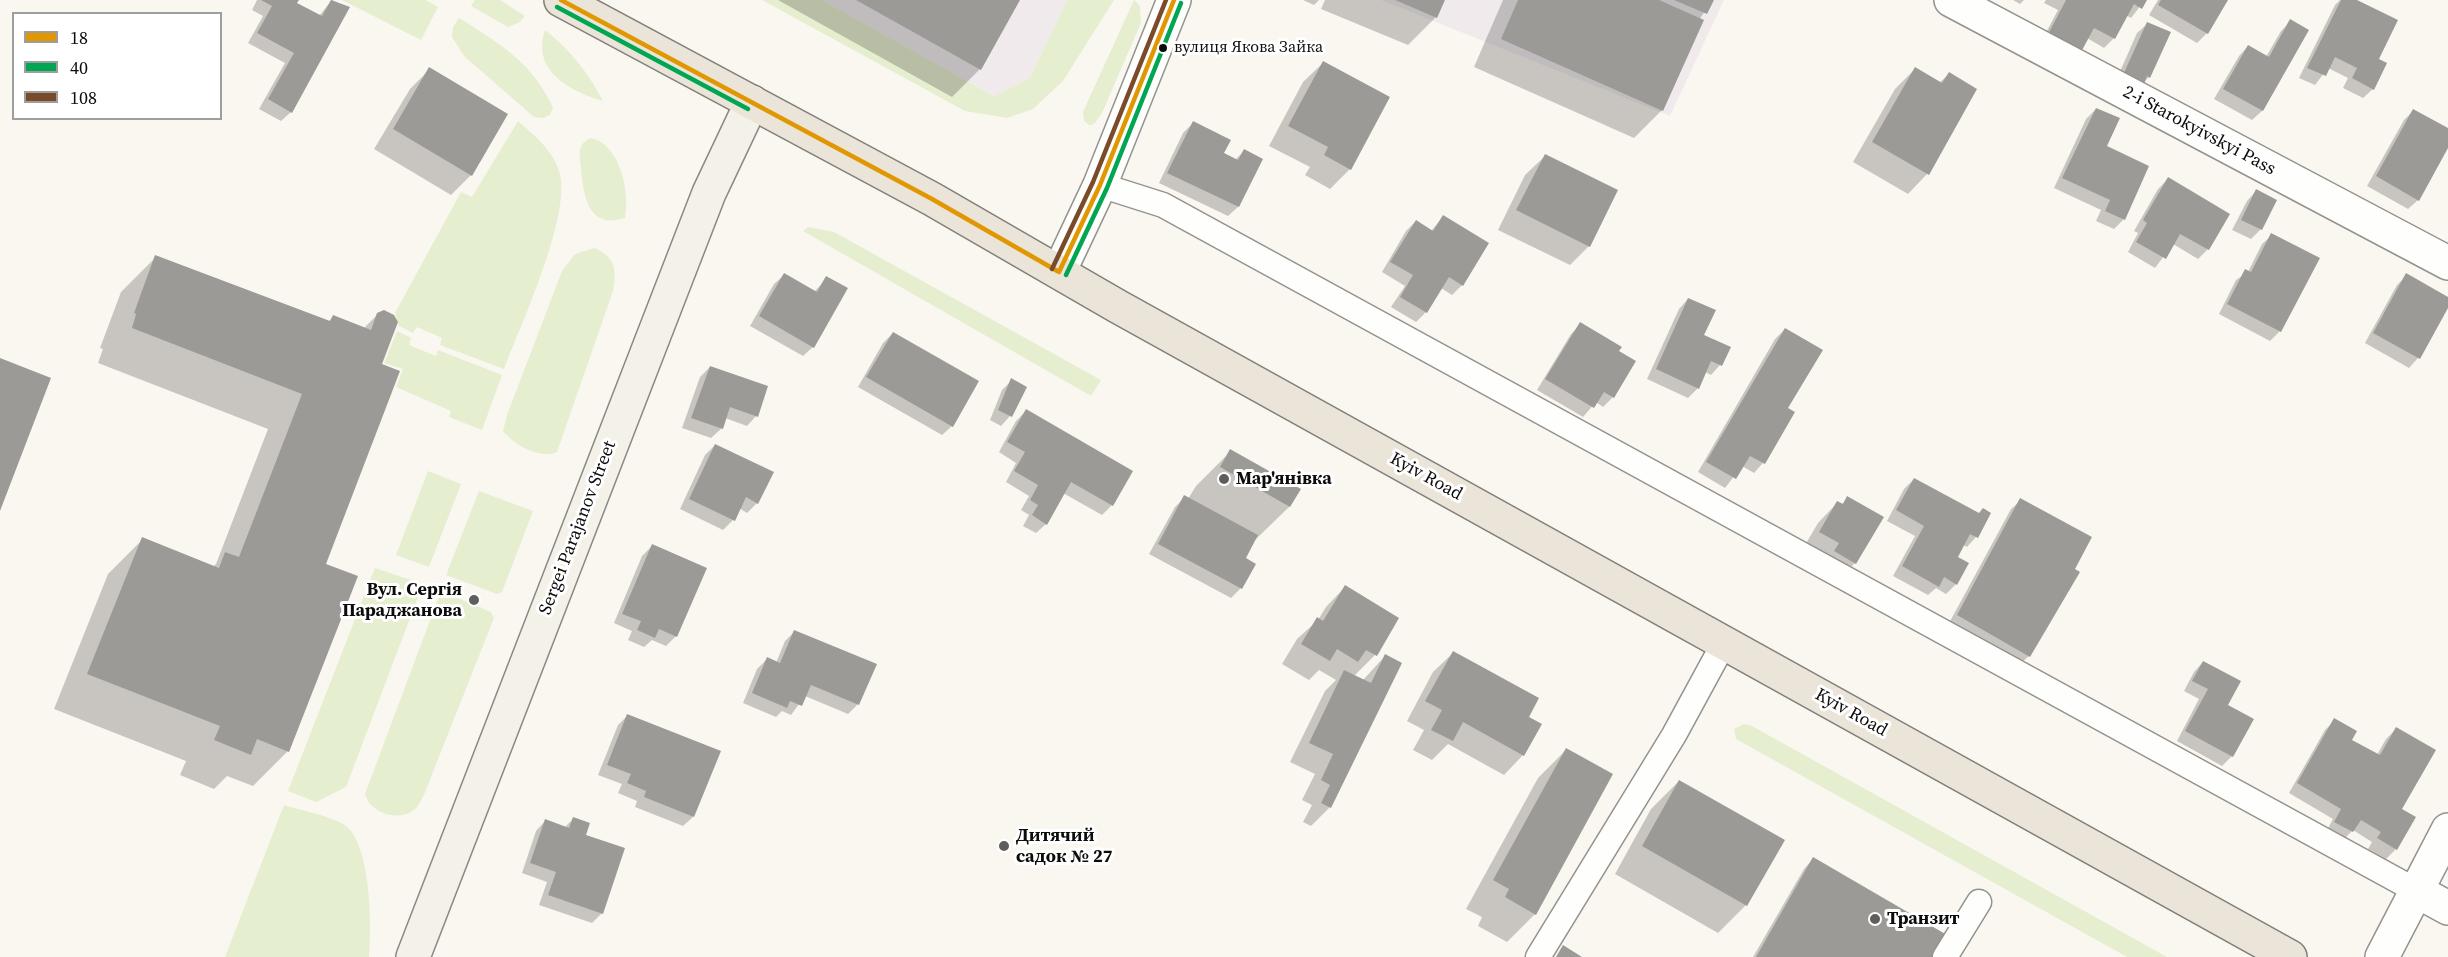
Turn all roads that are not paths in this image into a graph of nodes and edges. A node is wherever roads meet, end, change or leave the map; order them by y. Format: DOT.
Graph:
graph roads {
  1 [pos="561,0"];
  2 [pos="1174,0"];
  3 [pos="1950,0"];
  4 [pos="752,102"];
  5 [pos="1100,185"];
  6 [pos="2448,263"];
  7 [pos="1059,273"];
  8 [pos="1724,643"];
  9 [pos="2448,830"];
  10 [pos="2415,890"];
  11 [pos="1979,902"];
  12 [pos="2448,908"];
  13 [pos="413,957"];
  14 [pos="1538,957"];
  15 [pos="1945,957"];
  16 [pos="2290,957"];
  17 [pos="2382,957"];
  1 -- 4 [label="main road, Kyiv Road"];
  2 -- 5 [label="street"];
  3 -- 6 [label="street, 2-i Starokyivskyi Pass"];
  4 -- 7 [label="main road, Kyiv Road"];
  4 -- 13 [label="main road, Sergei Parajanov Street"];
  5 -- 7 [label="street"];
  5 -- 10 [label="lane"];
  7 -- 8 [label="main road, Kyiv Road"];
  8 -- 14 [label="lane"];
  8 -- 16 [label="main road, Kyiv Road"];
  9 -- 10 [label="street"];
  10 -- 12 [label="street"];
  10 -- 17 [label="street"];
  11 -- 15 [label="lane"];
}
